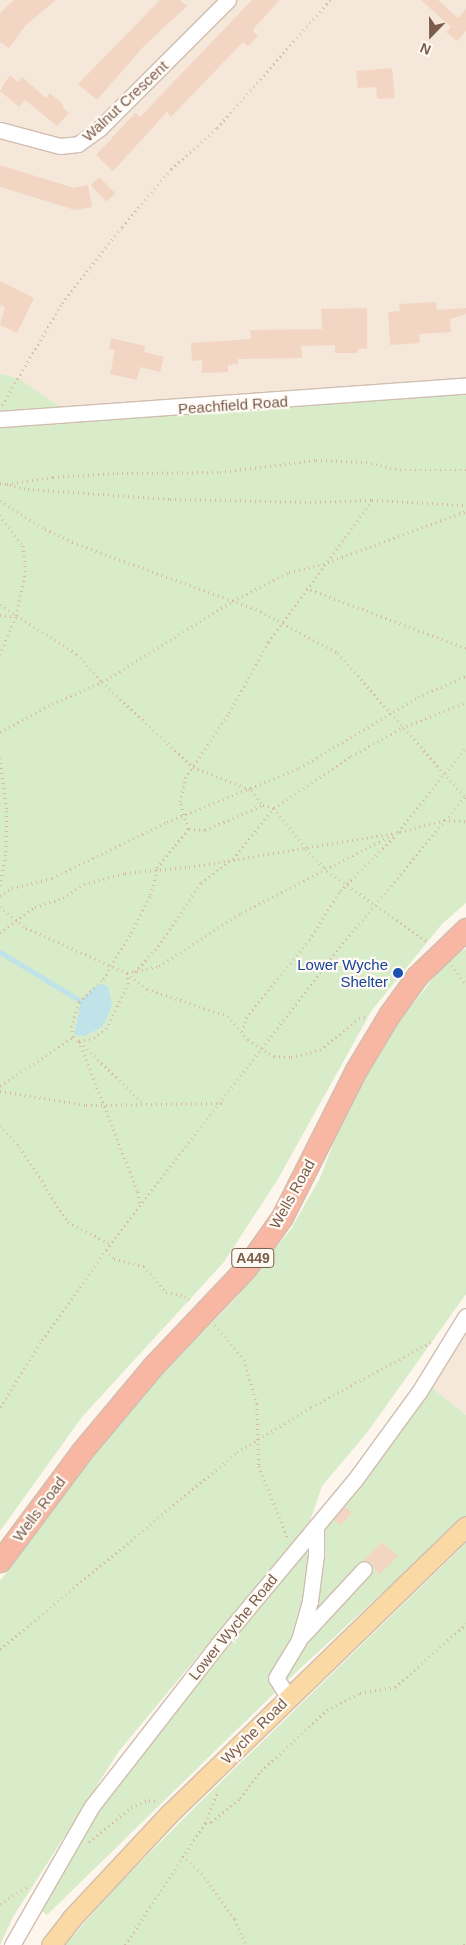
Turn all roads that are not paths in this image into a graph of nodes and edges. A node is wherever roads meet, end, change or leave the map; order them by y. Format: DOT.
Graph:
graph roads {
  1 [pos="228,0"];
  2 [pos="0,130"];
  3 [pos="466,386"];
  4 [pos="0,419"];
  5 [pos="466,929"];
  6 [pos="452,945"];
  7 [pos="466,1316"];
  8 [pos="466,1526"];
  9 [pos="316,1527"];
  10 [pos="0,1561"];
  11 [pos="364,1569"];
  12 [pos="299,1640"];
  13 [pos="288,1697"];
  14 [pos="12,1945"];
  15 [pos="51,1945"];
  1 -- 2 [label="street, Walnut Crescent"];
  3 -- 4 [label="street, Peachfield Road"];
  5 -- 6 [label="highway, Wells Road / A449"];
  6 -- 10 [label="highway, Wells Road / A449"];
  7 -- 9 [label="street, Lower Wyche Road"];
  8 -- 13 [label="main road, Wyche Road"];
  9 -- 12 [label="street"];
  9 -- 14 [label="street, Lower Wyche Road"];
  11 -- 12 [label="street"];
  12 -- 13 [label="street"];
  13 -- 15 [label="main road, Wyche Road"];
}
